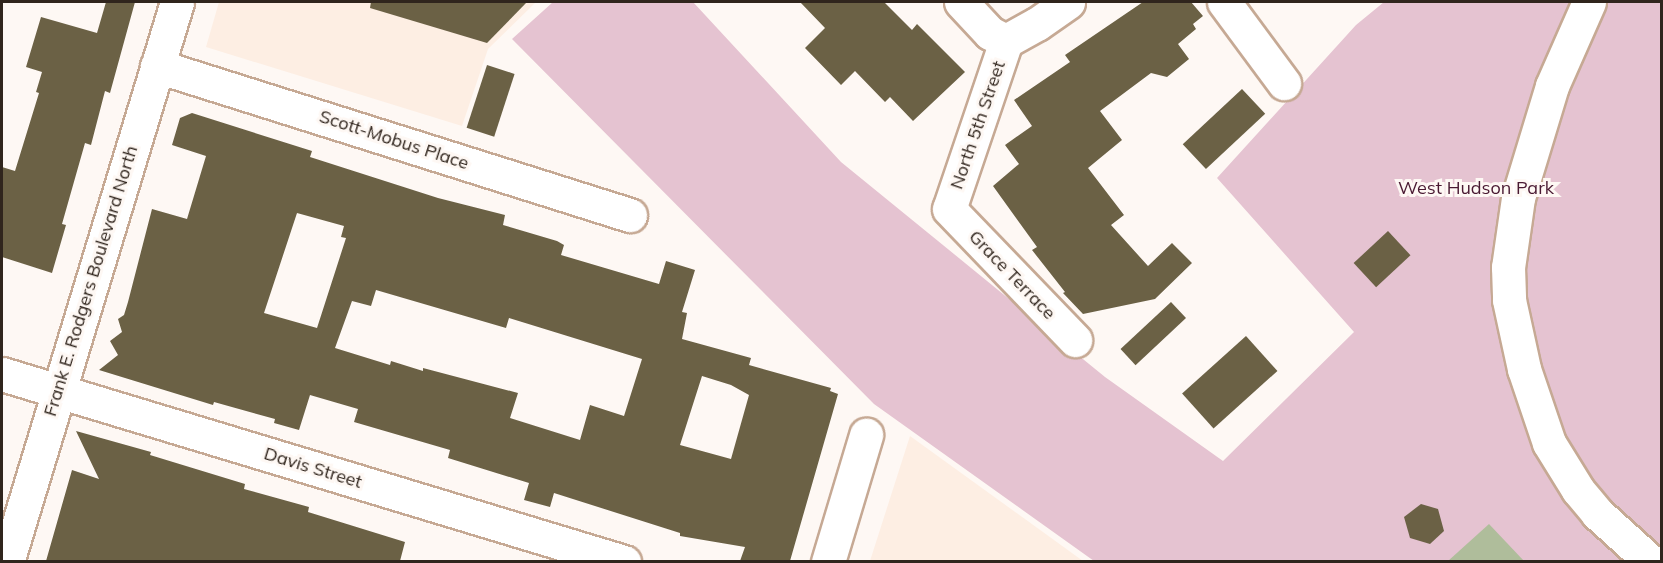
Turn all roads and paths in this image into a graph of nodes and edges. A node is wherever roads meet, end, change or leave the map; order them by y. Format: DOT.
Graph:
graph roads {
  1 [pos="177,2"];
  2 [pos="961,2"];
  3 [pos="1068,2"];
  4 [pos="1224,2"];
  5 [pos="1589,2"];
  6 [pos="1006,41"];
  7 [pos="157,66"];
  8 [pos="1284,83"];
  9 [pos="949,209"];
  10 [pos="630,215"];
  11 [pos="1075,340"];
  12 [pos="2,374"];
  13 [pos="58,391"];
  14 [pos="866,435"];
  15 [pos="7,561"];
  16 [pos="624,561"];
  17 [pos="828,561"];
  18 [pos="1651,561"];
  1 -- 7 [label="street, Frank E. Rodgers Boulevard North"];
  2 -- 6 [label="street"];
  3 -- 6 [label="street"];
  4 -- 8 [label="street"];
  5 -- 18 [label="street"];
  6 -- 9 [label="street, North 5th Street"];
  7 -- 10 [label="street, Scott-Mobus Place"];
  7 -- 13 [label="street, Frank E. Rodgers Boulevard North"];
  9 -- 11 [label="street, Grace Terrace"];
  12 -- 13 [label="street, Davis Street"];
  13 -- 15 [label="street, Frank E. Rodgers Boulevard North"];
  13 -- 16 [label="street, Davis Street"];
  14 -- 17 [label="street"];
}
